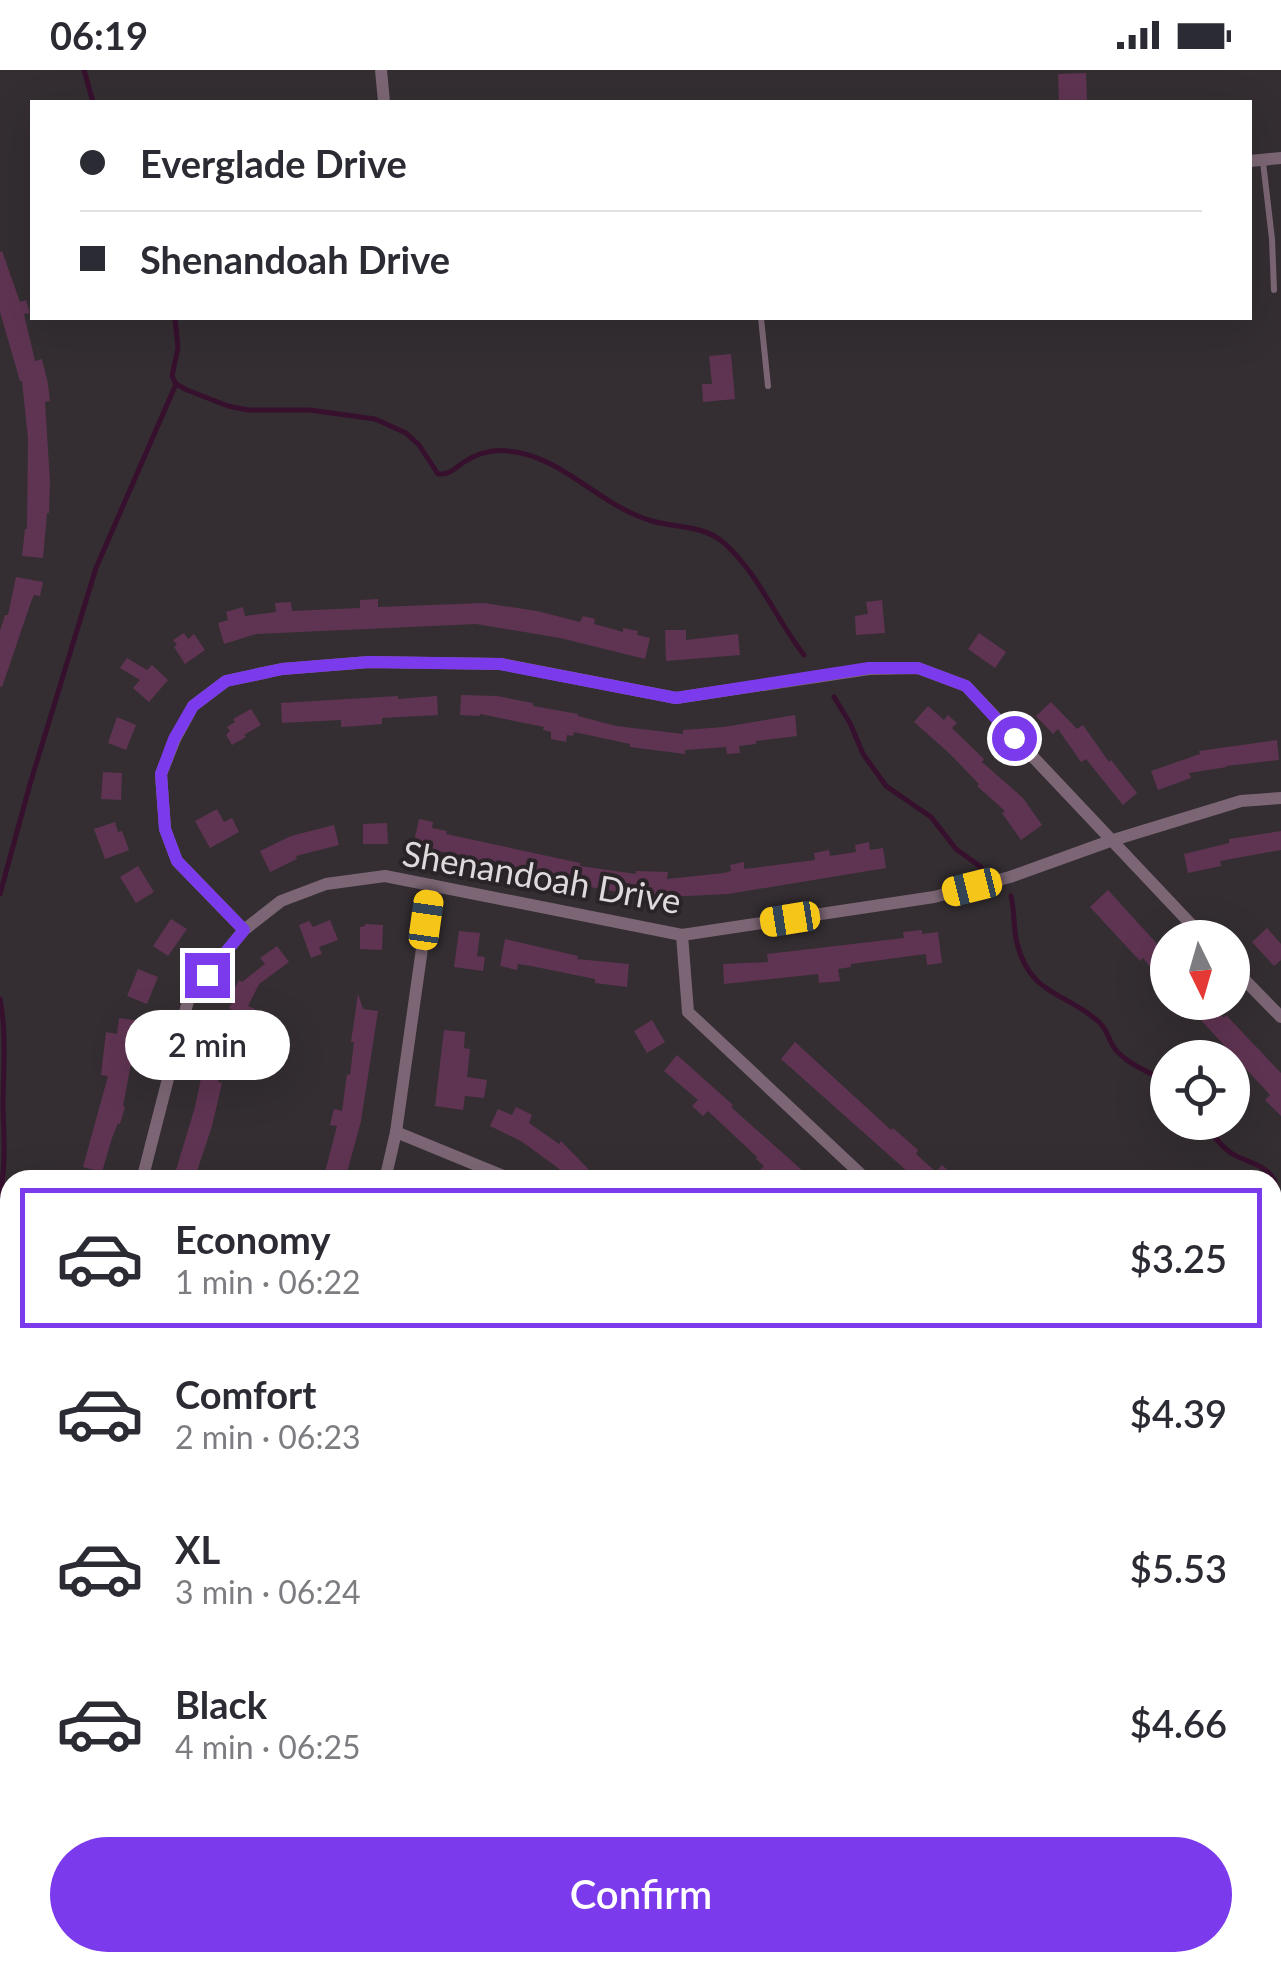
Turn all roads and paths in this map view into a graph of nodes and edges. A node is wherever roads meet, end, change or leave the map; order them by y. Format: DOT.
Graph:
graph roads {
  1 [pos="381,70"];
  2 [pos="384,100"];
  3 [pos="1281,158"];
  4 [pos="1256,160"];
  5 [pos="1274,290"];
  6 [pos="762,320"];
  7 [pos="768,386"];
  8 [pos="1281,798"];
  9 [pos="1110,841"];
  10 [pos="432,885"];
  11 [pos="1187,920"];
  12 [pos="244,930"];
  13 [pos="682,935"];
  14 [pos="1250,986"];
  15 [pos="1281,1018"];
  16 [pos="396,1132"];
  17 [pos="145,1170"];
  18 [pos="387,1170"];
  19 [pos="489,1170"];
  20 [pos="856,1170"];
  1 -- 2 [label="street"];
  3 -- 4 [label="street"];
  4 -- 5 [label="lane"];
  6 -- 7 [label="lane"];
  8 -- 9 [label="street, Shenandoah Drive"];
  9 -- 11 [label="street"];
  9 -- 12 [label="street"];
  9 -- 13 [label="street, Shenandoah Drive"];
  10 -- 12 [label="street, Shenandoah Drive"];
  10 -- 13 [label="street, Shenandoah Drive"];
  10 -- 16 [label="street"];
  12 -- 17 [label="street, Shenandoah Drive"];
  13 -- 20 [label="street"];
  14 -- 15 [label="street"];
  16 -- 18 [label="street"];
  16 -- 19 [label="street"];
}
